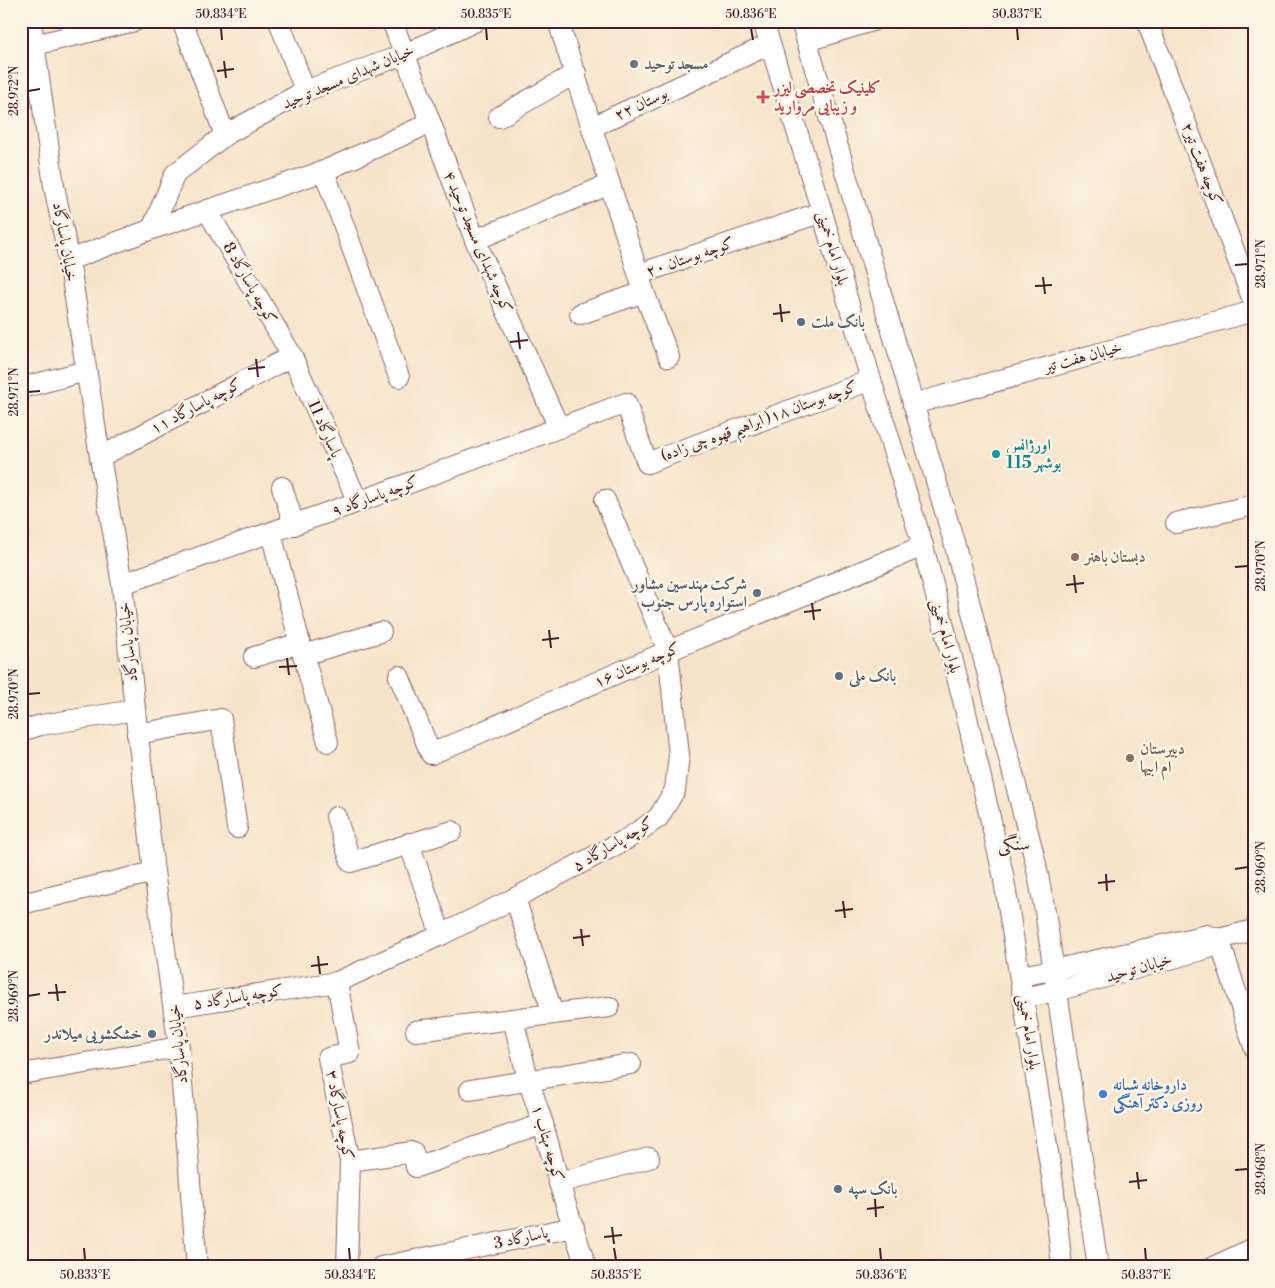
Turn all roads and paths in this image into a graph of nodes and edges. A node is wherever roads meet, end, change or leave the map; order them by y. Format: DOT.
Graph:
graph roads {
  1 [pos="31,21"];
  2 [pos="135,21"];
  3 [pos="182,21"];
  4 [pos="279,21"];
  5 [pos="392,21"];
  6 [pos="476,21"];
  7 [pos="558,21"];
  8 [pos="763,21"];
  9 [pos="801,21"];
  10 [pos="872,21"];
  11 [pos="1148,24"];
  12 [pos="807,41"];
  13 [pos="770,44"];
  14 [pos="34,45"];
  15 [pos="404,54"];
  16 [pos="576,73"];
  17 [pos="306,91"];
  18 [pos="499,117"];
  19 [pos="430,123"];
  20 [pos="592,126"];
  21 [pos="225,135"];
  22 [pos="324,171"];
  23 [pos="610,184"];
  24 [pos="207,210"];
  25 [pos="822,212"];
  26 [pos="152,229"];
  27 [pos="475,240"];
  28 [pos="68,260"];
  29 [pos="641,283"];
  30 [pos="1254,303"];
  31 [pos="1254,311"];
  32 [pos="580,314"];
  33 [pos="292,356"];
  34 [pos="668,358"];
  35 [pos="86,371"];
  36 [pos="399,377"];
  37 [pos="871,380"];
  38 [pos="21,388"];
  39 [pos="626,403"];
  40 [pos="913,404"];
  41 [pos="559,428"];
  42 [pos="100,457"];
  43 [pos="282,487"];
  44 [pos="605,500"];
  45 [pos="358,502"];
  46 [pos="1254,505"];
  47 [pos="1176,523"];
  48 [pos="294,525"];
  49 [pos="271,534"];
  50 [pos="923,546"];
  51 [pos="122,584"];
  52 [pos="381,632"];
  53 [pos="302,649"];
  54 [pos="668,651"];
  55 [pos="254,657"];
  56 [pos="399,676"];
  57 [pos="135,710"];
  58 [pos="21,731"];
  59 [pos="138,734"];
  60 [pos="328,742"];
  61 [pos="336,817"];
  62 [pos="237,828"];
  63 [pos="452,831"];
  64 [pos="409,843"];
  65 [pos="154,872"];
  66 [pos="515,898"];
  67 [pos="21,904"];
  68 [pos="1254,930"];
  69 [pos="441,935"];
  70 [pos="1219,939"];
  71 [pos="1053,970"];
  72 [pos="1020,976"];
  73 [pos="336,982"];
  74 [pos="1056,991"];
  75 [pos="1023,998"];
  76 [pos="174,1007"];
  77 [pos="610,1007"];
  78 [pos="553,1014"];
  79 [pos="513,1019"];
  80 [pos="416,1032"];
  81 [pos="179,1047"];
  82 [pos="1254,1047"];
  83 [pos="631,1064"];
  84 [pos="21,1074"];
  85 [pos="528,1079"];
  86 [pos="470,1090"];
  87 [pos="543,1124"];
  88 [pos="649,1158"];
  89 [pos="350,1160"];
  90 [pos="559,1183"];
  91 [pos="574,1227"];
  92 [pos="1254,1248"];
  93 [pos="197,1267"];
  94 [pos="347,1267"];
  95 [pos="381,1267"];
  96 [pos="586,1267"];
  97 [pos="1062,1267"];
  98 [pos="1098,1267"];
  99 [pos="1213,1267"];
  1 -- 14 [label="street, خیابان پاسارگاد"];
  2 -- 14 [label="street"];
  3 -- 21 [label="street"];
  4 -- 17 [label="street"];
  5 -- 15 [label="street, کوچه شهدای مسجد توحید ۴"];
  6 -- 15 [label="street, خیابان شهدای مسجد توحید"];
  7 -- 16 [label="street"];
  8 -- 13 [label="street, بلوار امام خمینی"];
  9 -- 12 [label="street, بلوار امام خمینی"];
  10 -- 12 [label="street"];
  11 -- 30 [label="street, کوچه هفت تیر۲"];
  12 -- 40 [label="street, بلوار امام خمینی"];
  13 -- 20 [label="street, بوستان ۲۲"];
  13 -- 25 [label="street, بلوار امام خمینی"];
  14 -- 28 [label="street, خیابان پاسارگاد"];
  15 -- 17 [label="street, خیابان شهدای مسجد توحید"];
  15 -- 19 [label="street, کوچه شهدای مسجد توحید ۴"];
  16 -- 18 [label="street"];
  16 -- 20 [label="street"];
  17 -- 21 [label="street, خیابان شهدای مسجد توحید"];
  19 -- 22 [label="street"];
  19 -- 27 [label="street, کوچه شهدای مسجد توحید ۴"];
  20 -- 23 [label="street"];
  21 -- 26 [label="street, خیابان شهدای مسجد توحید"];
  22 -- 24 [label="street"];
  22 -- 36 [label="street"];
  23 -- 27 [label="street"];
  23 -- 29 [label="street"];
  24 -- 26 [label="street"];
  24 -- 33 [label="street, کوچه پاسارگاد 8"];
  25 -- 29 [label="street, کوچه بوستان ۲۰"];
  25 -- 37 [label="street, بلوار امام خمینی"];
  26 -- 28 [label="street"];
  27 -- 41 [label="street, کوچه شهدای مسجد توحید ۴"];
  28 -- 35 [label="street, خیابان پاسارگاد"];
  29 -- 32 [label="street, کوچه بوستان ۲۰"];
  29 -- 34 [label="street"];
  31 -- 40 [label="street, خیابان هفت تیر"];
  33 -- 42 [label="street, کوچه پاسارگاد ۱۱"];
  33 -- 45 [label="street, پاسارگاد 11"];
  35 -- 38 [label="street"];
  35 -- 42 [label="street, خیابان پاسارگاد"];
  37 -- 39 [label="street, کوچه بوستان ۱۸( ابراهیم قهوه چی زاده)"];
  37 -- 50 [label="street, بلوار امام خمینی"];
  39 -- 41 [label="street, کوچه پاسارگاد ۹"];
  40 -- 71 [label="street, بلوار امام خمینی"];
  41 -- 45 [label="street, کوچه پاسارگاد ۹"];
  42 -- 51 [label="street, خیابان پاسارگاد"];
  43 -- 48 [label="street"];
  44 -- 54 [label="street, کوچه پاسارگاد ۵"];
  45 -- 48 [label="street, کوچه پاسارگاد ۹"];
  46 -- 47 [label="street"];
  48 -- 49 [label="street, کوچه پاسارگاد ۹"];
  49 -- 51 [label="street, کوچه پاسارگاد ۹"];
  49 -- 53 [label="street"];
  50 -- 54 [label="street, کوچه بوستان ۱۶"];
  50 -- 72 [label="street, بلوار امام خمینی"];
  51 -- 57 [label="street, خیابان پاسارگاد"];
  52 -- 53 [label="street"];
  53 -- 55 [label="street"];
  53 -- 60 [label="street"];
  54 -- 56 [label="street, کوچه بوستان ۱۶"];
  54 -- 66 [label="street, کوچه پاسارگاد ۵"];
  57 -- 58 [label="street"];
  57 -- 59 [label="street, خیابان پاسارگاد"];
  59 -- 62 [label="street"];
  59 -- 65 [label="street, خیابان پاسارگاد"];
  61 -- 64 [label="street"];
  63 -- 64 [label="street"];
  64 -- 69 [label="street"];
  65 -- 67 [label="street"];
  65 -- 76 [label="street, خیابان پاسارگاد"];
  66 -- 69 [label="street, کوچه پاسارگاد ۵"];
  66 -- 78 [label="street"];
  68 -- 70 [label="street, خیابان توحید"];
  69 -- 73 [label="street, کوچه پاسارگاد ۵"];
  70 -- 71 [label="street, خیابان توحید"];
  70 -- 74 [label="street, خیابان توحید"];
  70 -- 82 [label="street"];
  71 -- 72 [label="street, خیابان توحید"];
  71 -- 74 [label="street, بلوار امام خمینی"];
  72 -- 75 [label="street, بلوار امام خمینی"];
  73 -- 76 [label="street, کوچه پاسارگاد ۵"];
  73 -- 89 [label="street, کوچه پاسارگاد ۳"];
  74 -- 75 [label="street, خیابان توحید"];
  74 -- 98 [label="street, بلوار امام خمینی"];
  75 -- 97 [label="street, بلوار امام خمینی"];
  76 -- 81 [label="street, خیابان پاسارگاد"];
  77 -- 78 [label="street"];
  78 -- 79 [label="street"];
  79 -- 80 [label="street"];
  79 -- 85 [label="street, کوچه مهتاب ۱"];
  81 -- 84 [label="street"];
  81 -- 93 [label="street, خیابان پاسارگاد"];
  83 -- 85 [label="street"];
  85 -- 86 [label="street"];
  85 -- 87 [label="street, کوچه مهتاب ۱"];
  87 -- 89 [label="street"];
  87 -- 90 [label="street, کوچه مهتاب ۱"];
  88 -- 90 [label="street"];
  89 -- 94 [label="street, کوچه پاسارگاد ۳"];
  90 -- 91 [label="street, کوچه مهتاب ۱"];
  91 -- 95 [label="street, پاسارگاد 3"];
  91 -- 96 [label="street, کوچه مهتاب ۱"];
  92 -- 99 [label="street"];
}
